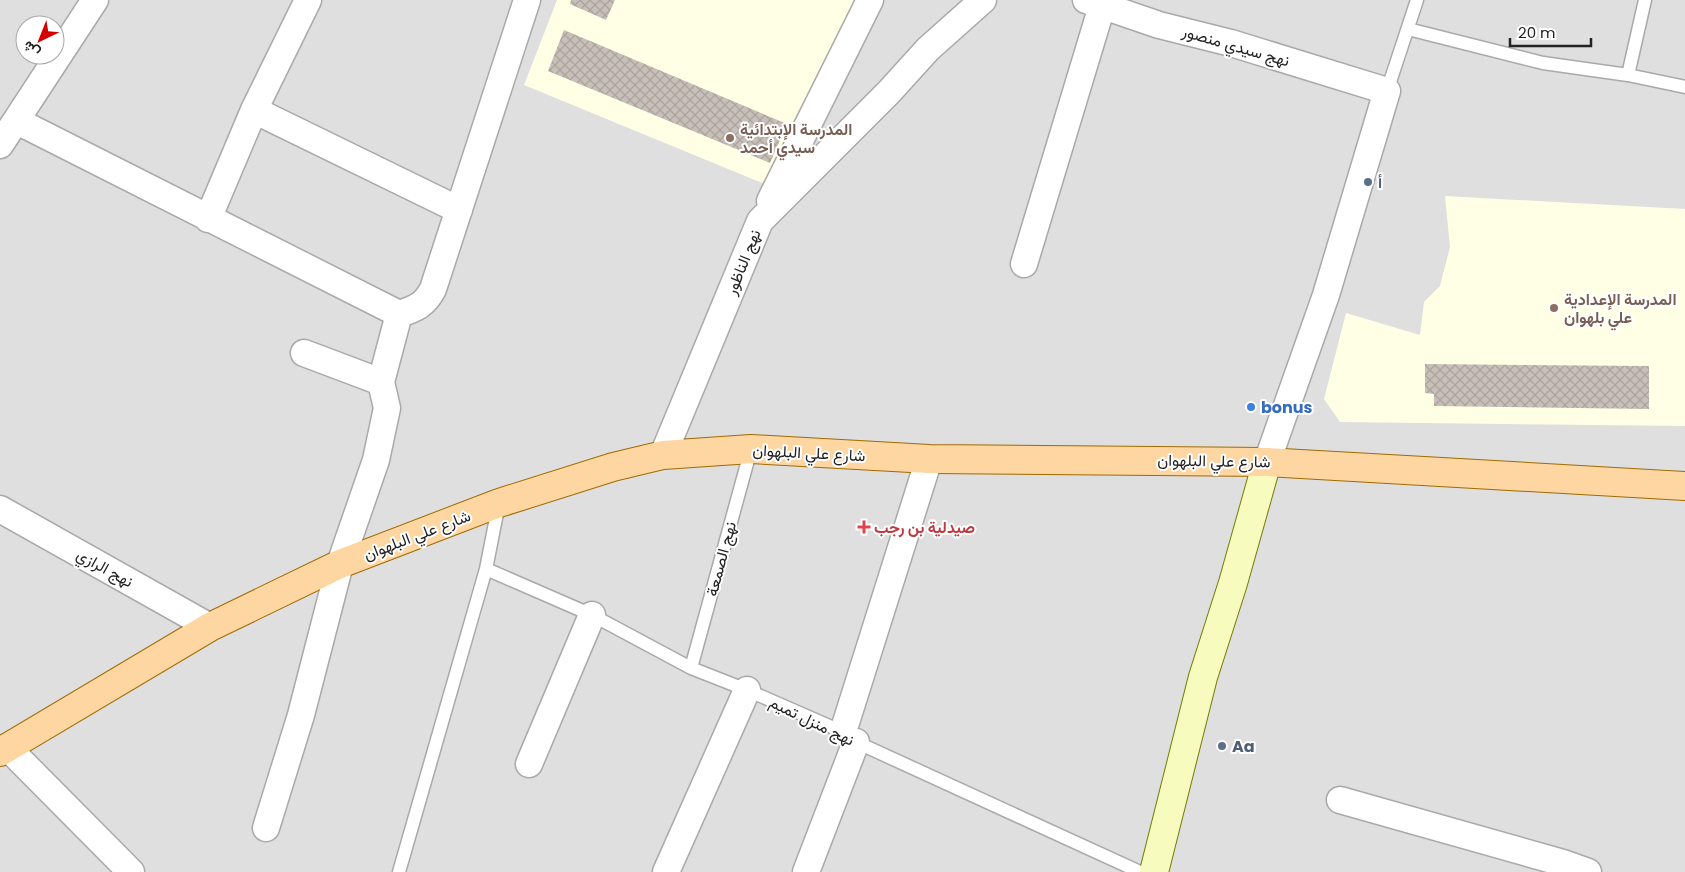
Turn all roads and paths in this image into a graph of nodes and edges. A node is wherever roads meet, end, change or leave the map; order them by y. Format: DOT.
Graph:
graph roads {
  1 [pos="95,0"];
  2 [pos="308,0"];
  3 [pos="527,0"];
  4 [pos="870,0"];
  5 [pos="1417,0"];
  6 [pos="1645,0"];
  7 [pos="976,2"];
  8 [pos="1094,3"];
  9 [pos="1408,29"];
  10 [pos="1628,75"];
  11 [pos="1685,87"];
  12 [pos="1386,91"];
  13 [pos="254,110"];
  14 [pos="17,121"];
  15 [pos="0,145"];
  16 [pos="459,210"];
  17 [pos="208,219"];
  18 [pos="760,221"];
  19 [pos="1024,264"];
  20 [pos="399,314"];
  21 [pos="304,353"];
  22 [pos="381,382"];
  23 [pos="751,449"];
  24 [pos="663,455"];
  25 [pos="929,460"];
  26 [pos="1268,462"];
  27 [pos="1685,486"];
  28 [pos="499,503"];
  29 [pos="0,509"];
  30 [pos="340,564"];
  31 [pos="486,569"];
  32 [pos="592,616"];
  33 [pos="210,627"];
  34 [pos="691,668"];
  35 [pos="747,690"];
  36 [pos="849,737"];
  37 [pos="4,750"];
  38 [pos="529,764"];
  39 [pos="1340,800"];
  40 [pos="266,828"];
  41 [pos="131,872"];
  42 [pos="399,872"];
  43 [pos="666,872"];
  44 [pos="806,872"];
  45 [pos="1140,872"];
  46 [pos="1154,872"];
  47 [pos="1588,872"];
  1 -- 14 [label="street"];
  2 -- 13 [label="street"];
  3 -- 16 [label="street"];
  4 -- 18 [label="street"];
  5 -- 9 [label="lane"];
  6 -- 10 [label="lane"];
  7 -- 18 [label="street, نهج الناظور"];
  8 -- 12 [label="street, نهج سيدي منصور"];
  8 -- 19 [label="street"];
  9 -- 10 [label="lane"];
  9 -- 12 [label="lane"];
  10 -- 11 [label="lane"];
  12 -- 26 [label="street"];
  13 -- 16 [label="street"];
  13 -- 17 [label="street"];
  14 -- 15 [label="street"];
  14 -- 17 [label="street"];
  16 -- 20 [label="street"];
  17 -- 20 [label="street"];
  18 -- 24 [label="street, نهج الناظور"];
  20 -- 22 [label="street"];
  21 -- 22 [label="street"];
  22 -- 30 [label="street"];
  23 -- 24 [label="main road, شارع علي البلهوان"];
  23 -- 25 [label="main road, شارع علي البلهوان"];
  23 -- 34 [label="lane, نهج الصمعة"];
  24 -- 28 [label="main road, شارع علي البلهوان"];
  25 -- 26 [label="main road, شارع علي البلهوان"];
  25 -- 36 [label="street"];
  26 -- 27 [label="main road, شارع علي البلهوان"];
  26 -- 46 [label="main road"];
  28 -- 30 [label="main road, شارع علي البلهوان"];
  28 -- 31 [label="lane"];
  29 -- 33 [label="street, نهج الرازي"];
  30 -- 33 [label="main road, شارع علي البلهوان"];
  30 -- 40 [label="street"];
  31 -- 32 [label="lane, نهج منزل تميم"];
  31 -- 42 [label="lane"];
  32 -- 34 [label="lane, نهج منزل تميم"];
  32 -- 38 [label="street"];
  33 -- 37 [label="main road, شارع علي البلهوان"];
  34 -- 35 [label="lane, نهج منزل تميم"];
  35 -- 36 [label="lane, نهج منزل تميم"];
  35 -- 43 [label="street"];
  36 -- 44 [label="street"];
  36 -- 45 [label="lane, نهج منزل تميم"];
  37 -- 41 [label="street"];
  39 -- 47 [label="street"];
}
